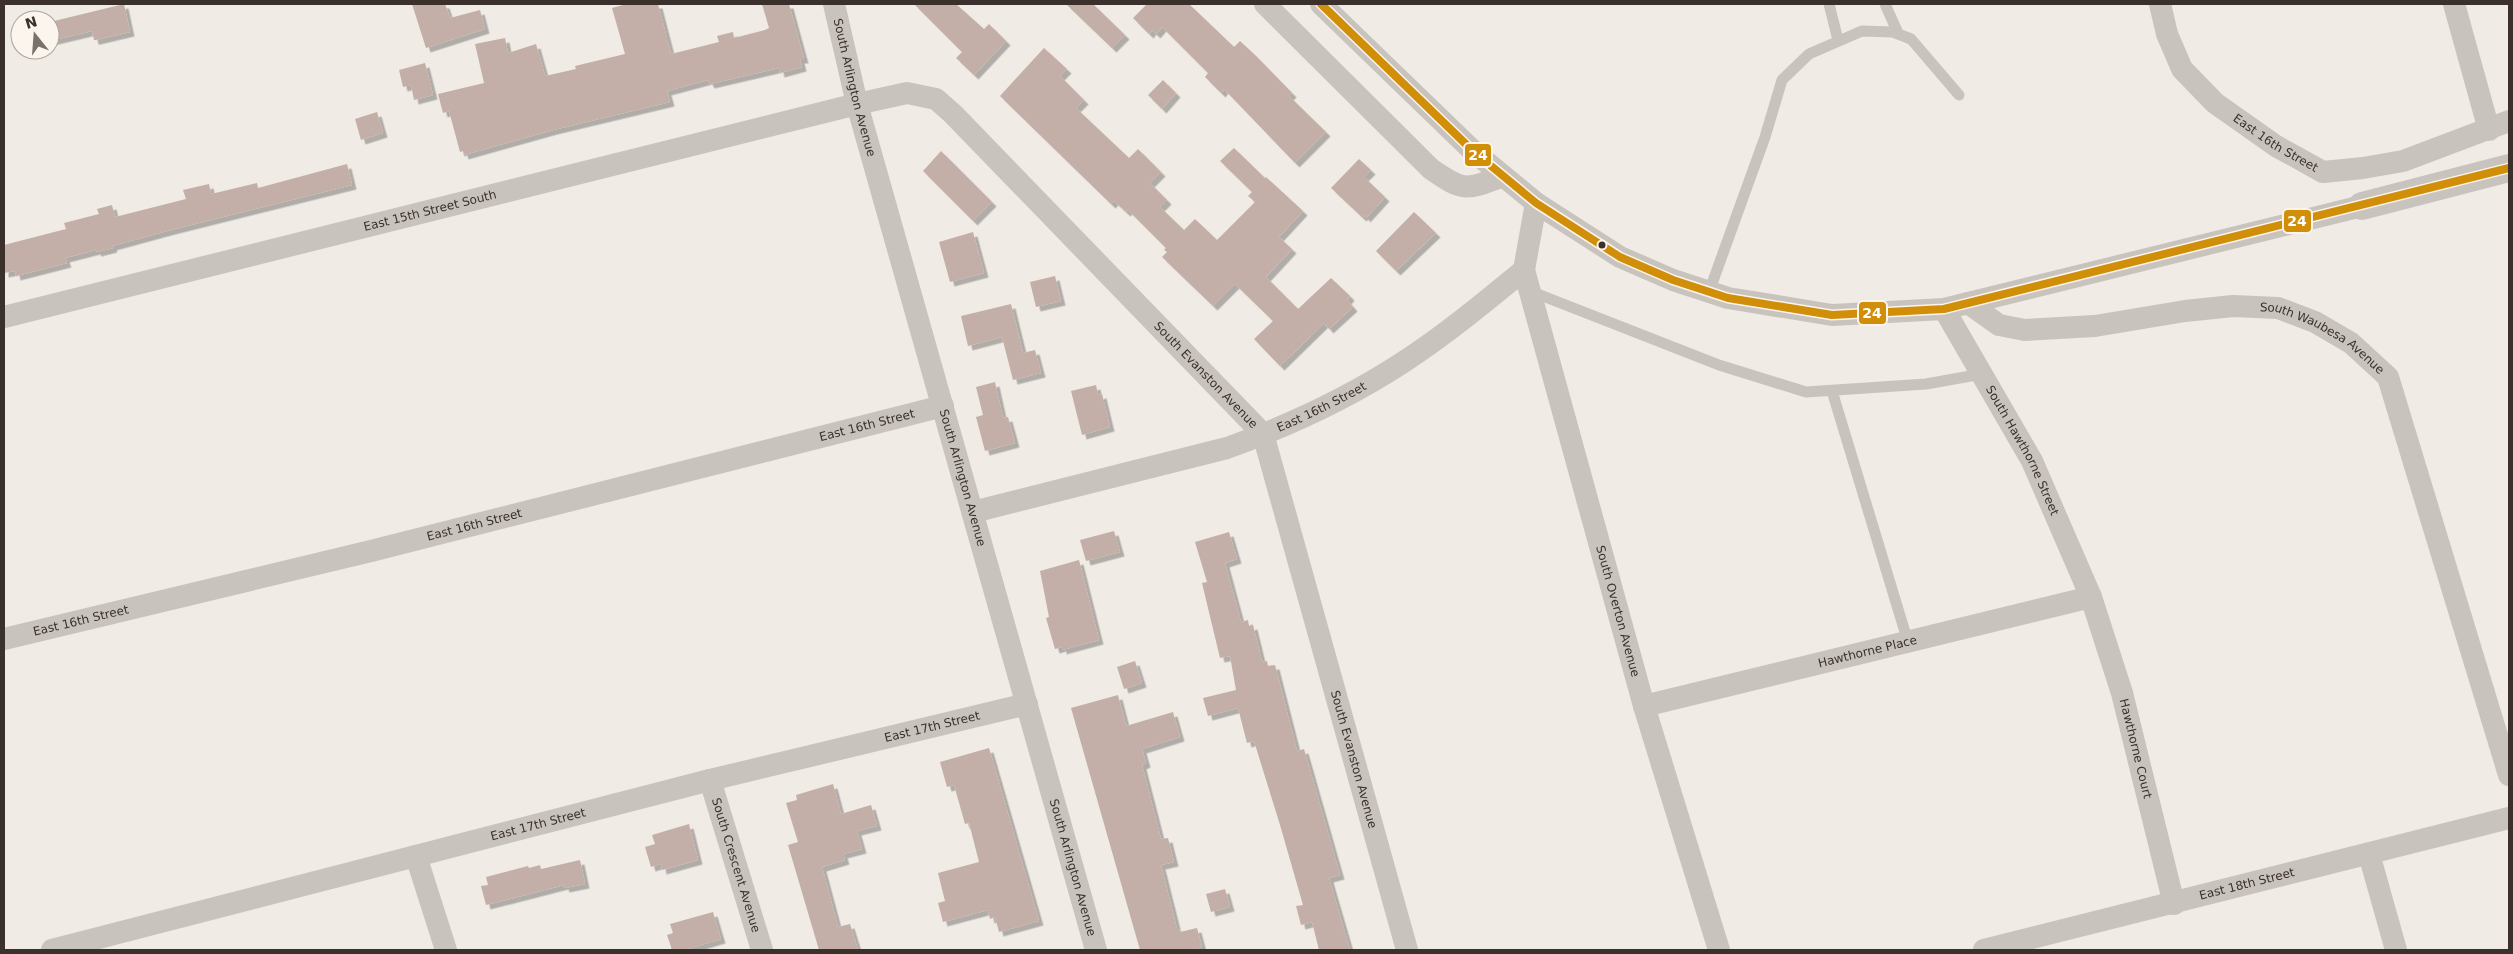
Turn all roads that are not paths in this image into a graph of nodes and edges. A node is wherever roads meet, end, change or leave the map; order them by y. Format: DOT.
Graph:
graph roads {
  1 [pos="834,4"];
  2 [pos="1321,4"];
  3 [pos="1829,4"];
  4 [pos="1885,4"];
  5 [pos="2160,4"];
  6 [pos="2454,4"];
  7 [pos="1278,8"];
  8 [pos="1898,33"];
  9 [pos="1838,40"];
  10 [pos="1959,95"];
  11 [pos="857,104"];
  12 [pos="2499,126"];
  13 [pos="2509,168"];
  14 [pos="1503,176"];
  15 [pos="1536,203"];
  16 [pos="2362,206"];
  17 [pos="1527,281"];
  18 [pos="1709,292"];
  19 [pos="1968,303"];
  20 [pos="1944,309"];
  21 [pos="4,317"];
  22 [pos="1982,374"];
  23 [pos="1832,391"];
  24 [pos="942,406"];
  25 [pos="1263,434"];
  26 [pos="973,512"];
  27 [pos="2091,597"];
  28 [pos="4,640"];
  29 [pos="1908,642"];
  30 [pos="1027,704"];
  31 [pos="1644,706"];
  32 [pos="2509,775"];
  33 [pos="710,780"];
  34 [pos="2509,818"];
  35 [pos="2369,854"];
  36 [pos="416,856"];
  37 [pos="2174,904"];
  38 [pos="2058,941"];
  39 [pos="52,950"];
  40 [pos="446,950"];
  41 [pos="762,950"];
  42 [pos="1096,950"];
  43 [pos="1407,950"];
  44 [pos="1719,950"];
  45 [pos="1984,950"];
  46 [pos="2396,950"];
  1 -- 11 [label="street, South Arlington Avenue"];
  2 -- 14 [label="street"];
  3 -- 9 [label="lane"];
  4 -- 8 [label="lane"];
  5 -- 12 [label="street, East 16th Street"];
  6 -- 12 [label="street"];
  7 -- 14 [label="street"];
  8 -- 9 [label="lane"];
  8 -- 10 [label="lane"];
  9 -- 18 [label="lane"];
  11 -- 21 [label="street, East 15th Street South"];
  11 -- 24 [label="street, South Arlington Avenue"];
  11 -- 25 [label="street, South Evanston Avenue"];
  13 -- 16 [label="street"];
  14 -- 15 [label="street"];
  15 -- 17 [label="street"];
  15 -- 18 [label="street"];
  16 -- 19 [label="street"];
  17 -- 23 [label="lane"];
  17 -- 25 [label="street, East 16th Street"];
  17 -- 31 [label="street, South Overton Avenue"];
  18 -- 20 [label="street"];
  19 -- 20 [label="street"];
  19 -- 32 [label="street, South Waubesa Avenue"];
  20 -- 22 [label="street, South Hawthorne Street"];
  22 -- 23 [label="lane"];
  22 -- 27 [label="street, South Hawthorne Street"];
  23 -- 29 [label="lane"];
  24 -- 26 [label="street, South Arlington Avenue"];
  24 -- 28 [label="street, East 16th Street"];
  25 -- 26 [label="street, East 16th Street"];
  25 -- 43 [label="street, South Evanston Avenue"];
  26 -- 30 [label="street, South Arlington Avenue"];
  27 -- 29 [label="street, Hawthorne Place"];
  27 -- 37 [label="street, Hawthorne Court"];
  29 -- 31 [label="street, Hawthorne Place"];
  30 -- 33 [label="street, East 17th Street"];
  30 -- 42 [label="street, South Arlington Avenue"];
  31 -- 44 [label="street, South Overton Avenue"];
  33 -- 36 [label="street, East 17th Street"];
  33 -- 41 [label="street, South Crescent Avenue"];
  34 -- 35 [label="street, East 18th Street"];
  35 -- 37 [label="street, East 18th Street"];
  35 -- 46 [label="street"];
  36 -- 39 [label="street, East 17th Street"];
  36 -- 40 [label="street"];
  37 -- 38 [label="street, East 18th Street"];
  38 -- 45 [label="street, East 18th Street"];
}
